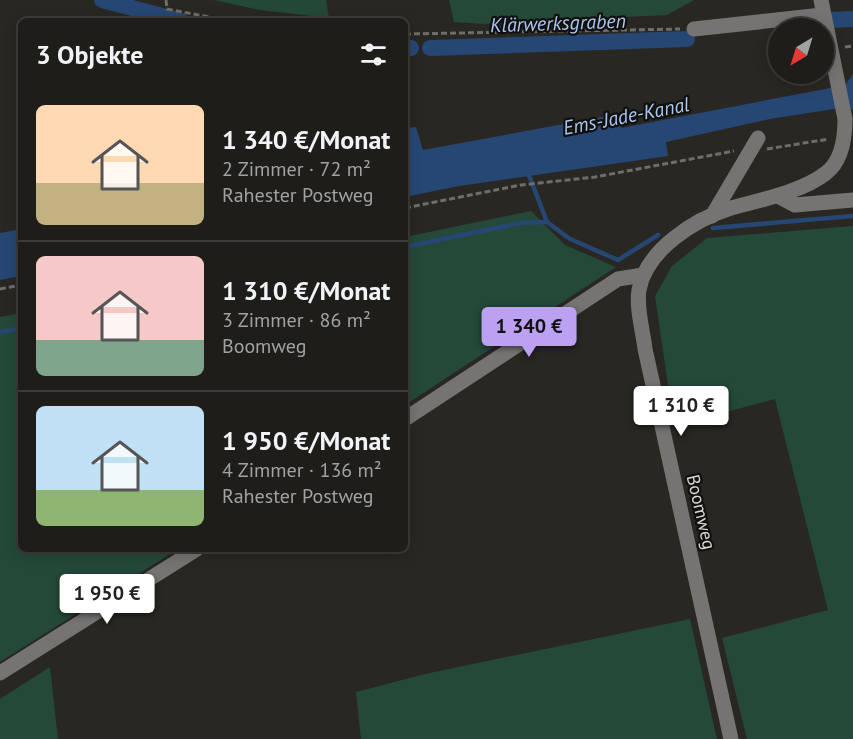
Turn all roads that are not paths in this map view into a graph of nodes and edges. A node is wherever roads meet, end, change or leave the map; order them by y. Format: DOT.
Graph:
graph roads {
  1 [pos="822,8"];
  2 [pos="694,29"];
  3 [pos="754,144"];
  4 [pos="846,158"];
  5 [pos="778,196"];
  6 [pos="853,200"];
  7 [pos="712,216"];
  8 [pos="643,275"];
  9 [pos="408,416"];
  10 [pos="192,552"];
  11 [pos="0,673"];
  12 [pos="731,739"];
  1 -- 2 [label="street"];
  1 -- 4 [label="street"];
  3 -- 7 [label="street"];
  4 -- 5 [label="street"];
  5 -- 6 [label="street"];
  5 -- 7 [label="street"];
  7 -- 8 [label="street"];
  8 -- 9 [label="street"];
  8 -- 12 [label="street, Boomweg"];
  10 -- 11 [label="street"];
}
